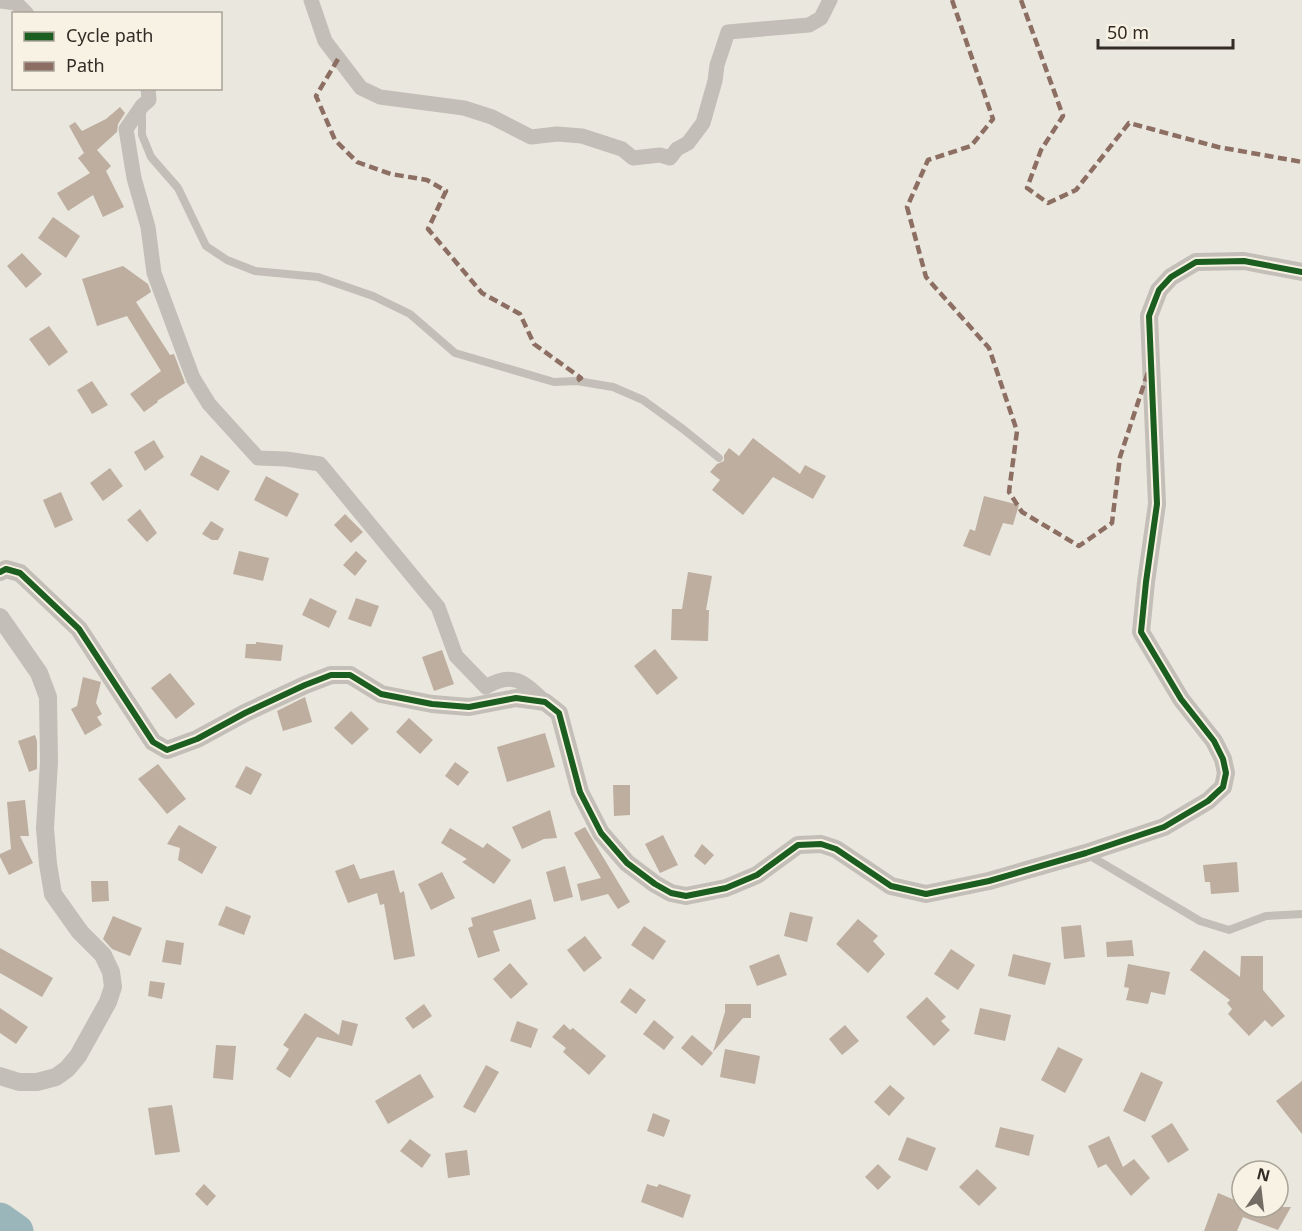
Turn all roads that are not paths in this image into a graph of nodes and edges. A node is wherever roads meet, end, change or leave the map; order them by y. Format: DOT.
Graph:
graph roads {
  1 [pos="312,0"];
  2 [pos="830,0"];
  3 [pos="0,1"];
  4 [pos="25,12"];
  5 [pos="148,90"];
  6 [pos="142,106"];
  7 [pos="1302,272"];
  8 [pos="719,458"];
  9 [pos="0,572"];
  10 [pos="0,617"];
  11 [pos="545,702"];
  12 [pos="1086,853"];
  13 [pos="1302,914"];
  14 [pos="0,1076"];
  1 -- 2 [label="street"];
  3 -- 4 [label="street"];
  5 -- 6 [label="street"];
  6 -- 8 [label="lane"];
  6 -- 11 [label="street"];
  7 -- 12 [label="street"];
  9 -- 11 [label="street"];
  10 -- 14 [label="street"];
  11 -- 12 [label="street"];
  12 -- 13 [label="lane"];
}
